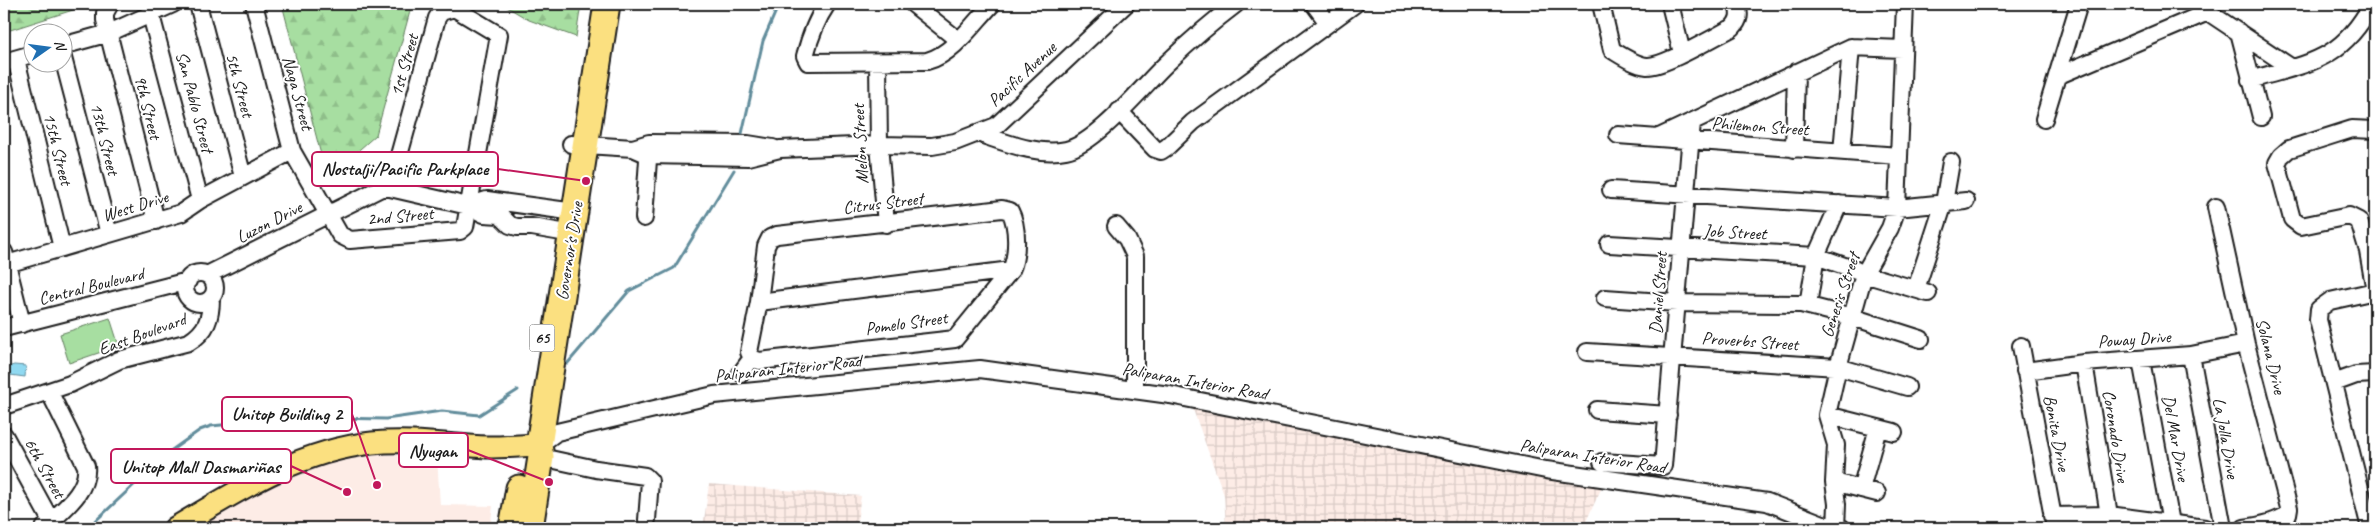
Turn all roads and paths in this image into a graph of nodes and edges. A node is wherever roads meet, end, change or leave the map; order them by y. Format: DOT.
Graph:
graph roads {
  1 [pos="110,4"];
  2 [pos="173,4"];
  3 [pos="198,4"];
  4 [pos="254,4"];
  5 [pos="593,4"];
  6 [pos="607,4"];
  7 [pos="827,4"];
  8 [pos="913,4"];
  9 [pos="992,4"];
  10 [pos="1126,4"];
  11 [pos="1236,4"];
  12 [pos="1314,4"];
  13 [pos="1355,4"];
  14 [pos="1601,4"];
  15 [pos="1670,4"];
  16 [pos="1738,4"];
  17 [pos="1905,4"];
  18 [pos="2079,4"];
  19 [pos="2372,4"];
  20 [pos="2202,8"];
  21 [pos="151,15"];
  22 [pos="1328,23"];
  23 [pos="2239,32"];
  24 [pos="108,33"];
  25 [pos="958,40"];
  26 [pos="72,43"];
  27 [pos="1851,47"];
  28 [pos="1902,49"];
  29 [pos="1682,53"];
  30 [pos="22,57"];
  31 [pos="10,61"];
  32 [pos="878,62"];
  33 [pos="2292,68"];
  34 [pos="67,72"];
  35 [pos="1796,72"];
  36 [pos="2057,76"];
  37 [pos="2250,80"];
  38 [pos="1119,111"];
  39 [pos="2261,118"];
  40 [pos="2044,119"];
  41 [pos="1692,122"];
  42 [pos="2375,129"];
  43 [pos="977,133"];
  44 [pos="1618,135"];
  45 [pos="1657,138"];
  46 [pos="1690,140"];
  47 [pos="578,145"];
  48 [pos="879,145"];
  49 [pos="649,149"];
  50 [pos="1794,149"];
  51 [pos="292,151"];
  52 [pos="1842,152"];
  53 [pos="1899,156"];
  54 [pos="1952,162"];
  55 [pos="244,177"];
  56 [pos="390,188"];
  57 [pos="1611,190"];
  58 [pos="1685,196"];
  59 [pos="200,200"];
  60 [pos="1966,201"];
  61 [pos="1839,204"];
  62 [pos="1944,204"];
  63 [pos="468,206"];
  64 [pos="2216,207"];
  65 [pos="1897,208"];
  66 [pos="1010,211"];
  67 [pos="328,215"];
  68 [pos="644,218"];
  69 [pos="156,221"];
  70 [pos="567,222"];
  71 [pos="886,224"];
  72 [pos="1116,226"];
  73 [pos="109,234"];
  74 [pos="1609,244"];
  75 [pos="62,248"];
  76 [pos="1681,249"];
  77 [pos="1816,256"];
  78 [pos="5,258"];
  79 [pos="1011,270"];
  80 [pos="1860,272"];
  81 [pos="210,278"];
  82 [pos="188,281"];
  83 [pos="2375,291"];
  84 [pos="212,298"];
  85 [pos="1605,298"];
  86 [pos="759,302"];
  87 [pos="1677,302"];
  88 [pos="1808,306"];
  89 [pos="1852,317"];
  90 [pos="22,324"];
  91 [pos="4,328"];
  92 [pos="1921,339"];
  93 [pos="2246,344"];
  94 [pos="2021,346"];
  95 [pos="1587,352"];
  96 [pos="751,355"];
  97 [pos="2191,355"];
  98 [pos="1674,356"];
  99 [pos="2141,360"];
  100 [pos="2084,363"];
  101 [pos="1838,367"];
  102 [pos="2025,371"];
  103 [pos="741,373"];
  104 [pos="2375,374"];
  105 [pos="2334,383"];
  106 [pos="1907,386"];
  107 [pos="1135,389"];
  108 [pos="49,391"];
  109 [pos="4,406"];
  110 [pos="1597,410"];
  111 [pos="1668,415"];
  112 [pos="1827,416"];
  113 [pos="1878,428"];
  114 [pos="1894,432"];
  115 [pos="4,435"];
  116 [pos="535,449"];
  117 [pos="1602,462"];
  118 [pos="1834,482"];
  119 [pos="1861,489"];
  120 [pos="1877,493"];
  121 [pos="2109,515"];
  122 [pos="647,520"];
  123 [pos="2054,522"];
  124 [pos="2171,523"];
  125 [pos="48,525"];
  126 [pos="1832,527"];
  127 [pos="175,528"];
  128 [pos="512,528"];
  129 [pos="530,528"];
  130 [pos="2205,528"];
  131 [pos="2223,528"];
  132 [pos="2244,528"];
  133 [pos="2370,528"];
  1 -- 24 [label="street, 9th Street"];
  2 -- 21 [label="street"];
  3 -- 55 [label="street, 5th Street"];
  4 -- 51 [label="street, Naga Street"];
  5 -- 47 [label="highway, Governor's Drive / 65"];
  6 -- 47 [label="highway, Governor's Drive / 65"];
  7 -- 32 [label="street"];
  8 -- 25 [label="street"];
  9 -- 25 [label="street"];
  10 -- 43 [label="street, Pacific Avenue"];
  11 -- 38 [label="street"];
  12 -- 22 [label="street"];
  13 -- 22 [label="street"];
  14 -- 29 [label="street"];
  15 -- 29 [label="street"];
  16 -- 29 [label="street"];
  17 -- 28 [label="street, Genesis Street"];
  18 -- 36 [label="street"];
  19 -- 33 [label="street"];
  20 -- 23 [label="street"];
  20 -- 36 [label="street"];
  21 -- 24 [label="street"];
  21 -- 59 [label="street, San Pablo Street"];
  22 -- 38 [label="street"];
  23 -- 33 [label="street"];
  23 -- 37 [label="street"];
  24 -- 26 [label="street"];
  24 -- 69 [label="street, 9th Street"];
  25 -- 32 [label="street"];
  27 -- 28 [label="street"];
  27 -- 35 [label="street"];
  27 -- 52 [label="street"];
  28 -- 53 [label="street, Genesis Street"];
  30 -- 31 [label="street"];
  31 -- 75 [label="street, 15th Street"];
  32 -- 48 [label="street, Melon Street"];
  33 -- 37 [label="street"];
  34 -- 73 [label="street, 13th Street"];
  35 -- 41 [label="street"];
  35 -- 50 [label="street"];
  36 -- 40 [label="street"];
  37 -- 39 [label="street"];
  38 -- 43 [label="street"];
  41 -- 45 [label="street"];
  41 -- 46 [label="street, Daniel Street"];
  42 -- 83 [label="street"];
  43 -- 48 [label="street, Pacific Avenue"];
  44 -- 45 [label="street, Philemon Street"];
  45 -- 46 [label="street, Philemon Street"];
  46 -- 50 [label="street, Philemon Street"];
  46 -- 58 [label="street, Daniel Street"];
  47 -- 49 [label="street, Pacific Avenue"];
  47 -- 70 [label="highway, Governor's Drive / 65"];
  48 -- 49 [label="street, Pacific Avenue"];
  48 -- 71 [label="street, Melon Street"];
  49 -- 68 [label="street"];
  50 -- 52 [label="street, Philemon Street"];
  51 -- 55 [label="street, West Drive"];
  51 -- 67 [label="street, Naga Street"];
  52 -- 53 [label="street, Philemon Street"];
  53 -- 65 [label="street, Genesis Street"];
  54 -- 62 [label="street"];
  55 -- 59 [label="street, West Drive"];
  56 -- 63 [label="street"];
  56 -- 63 [label="street, 1st Street"];
  56 -- 67 [label="street, Luzon Drive"];
  57 -- 58 [label="street"];
  58 -- 61 [label="street"];
  58 -- 76 [label="street, Daniel Street"];
  59 -- 69 [label="street, West Drive"];
  60 -- 62 [label="street"];
  61 -- 65 [label="street"];
  61 -- 77 [label="street"];
  62 -- 65 [label="street"];
  62 -- 80 [label="street, Job Street"];
  63 -- 67 [label="street, 2nd Street"];
  63 -- 70 [label="street"];
  63 -- 70 [label="street"];
  64 -- 93 [label="street, Solana Drive"];
  65 -- 80 [label="street, Genesis Street"];
  66 -- 71 [label="street, Citrus Street"];
  66 -- 79 [label="street, Pomelo Street"];
  67 -- 81 [label="street, Luzon Drive"];
  69 -- 73 [label="street, West Drive"];
  70 -- 116 [label="highway, Governor's Drive / 65"];
  71 -- 86 [label="street, Citrus Street"];
  72 -- 107 [label="street"];
  73 -- 75 [label="street, West Drive"];
  74 -- 76 [label="street, Job Street"];
  75 -- 78 [label="street, West Drive"];
  76 -- 77 [label="street, Job Street"];
  76 -- 87 [label="street, Daniel Street"];
  77 -- 80 [label="street, Job Street"];
  77 -- 88 [label="street"];
  78 -- 90 [label="street"];
  79 -- 86 [label="street"];
  79 -- 96 [label="street, Pomelo Street"];
  80 -- 89 [label="street, Genesis Street"];
  81 -- 82 [label="street"];
  81 -- 84 [label="street"];
  82 -- 84 [label="street"];
  82 -- 90 [label="street, Central Boulevard"];
  83 -- 105 [label="street"];
  84 -- 108 [label="street, East Boulevard"];
  85 -- 87 [label="street"];
  86 -- 96 [label="street"];
  87 -- 88 [label="street"];
  87 -- 98 [label="street, Daniel Street"];
  88 -- 89 [label="street"];
  89 -- 92 [label="street"];
  89 -- 101 [label="street, Genesis Street"];
  90 -- 91 [label="street, Central Boulevard"];
  93 -- 97 [label="street, Poway Drive"];
  93 -- 132 [label="street, Solana Drive"];
  94 -- 102 [label="street, Bonita Drive"];
  95 -- 98 [label="street, Proverbs Street"];
  96 -- 103 [label="street"];
  97 -- 99 [label="street, Poway Drive"];
  97 -- 131 [label="street, La Jolla Drive"];
  98 -- 101 [label="street, Proverbs Street"];
  98 -- 111 [label="street, Daniel Street"];
  99 -- 100 [label="street, Poway Drive"];
  99 -- 124 [label="street, Del Mar Drive"];
  100 -- 102 [label="street, Poway Drive"];
  100 -- 121 [label="street, Coronado Drive"];
  101 -- 106 [label="street, Proverbs Street"];
  101 -- 112 [label="street, Genesis Street"];
  102 -- 123 [label="street, Bonita Drive"];
  104 -- 105 [label="street"];
  105 -- 133 [label="street"];
  107 -- 116 [label="street, Paliparan Interior Road"];
  107 -- 126 [label="street, Paliparan Interior Road"];
  108 -- 109 [label="street, East Boulevard"];
  108 -- 125 [label="street"];
  110 -- 111 [label="street"];
  111 -- 117 [label="street, Daniel Street"];
  112 -- 113 [label="street"];
  112 -- 118 [label="street, Genesis Street"];
  113 -- 114 [label="street"];
  113 -- 119 [label="street"];
  115 -- 125 [label="street, 6th Street"];
  116 -- 122 [label="street"];
  116 -- 127 [label="main road"];
  116 -- 128 [label="highway, Governor's Drive / 65"];
  116 -- 129 [label="highway, Governor's Drive / 65"];
  118 -- 119 [label="street"];
  118 -- 126 [label="street, Genesis Street"];
  119 -- 120 [label="street"];
  121 -- 123 [label="street"];
  121 -- 124 [label="street"];
  124 -- 130 [label="street"];
}
